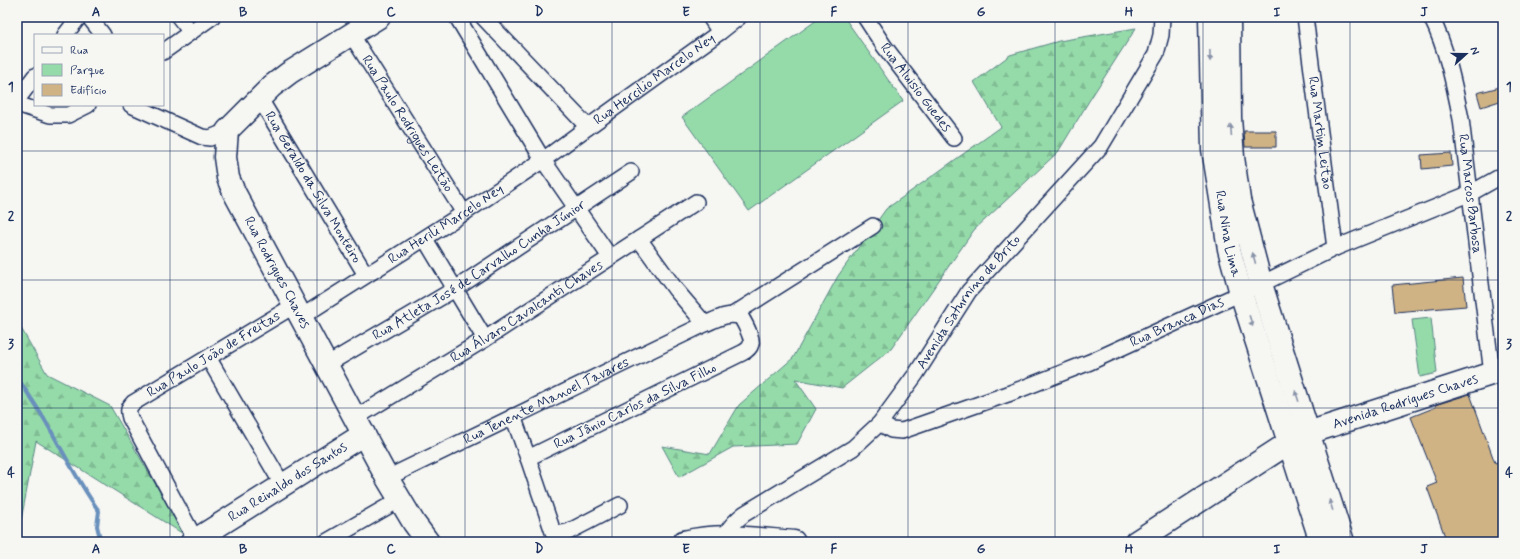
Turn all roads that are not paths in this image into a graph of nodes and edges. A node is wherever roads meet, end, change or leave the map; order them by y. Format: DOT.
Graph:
graph roads {
  1 [pos="79,17"];
  2 [pos="89,17"];
  3 [pos="179,17"];
  4 [pos="212,17"];
  5 [pos="379,17"];
  6 [pos="457,17"];
  7 [pos="483,17"];
  8 [pos="710,17"];
  9 [pos="739,17"];
  10 [pos="865,17"];
  11 [pos="1162,17"];
  12 [pos="1210,17"];
  13 [pos="1229,17"];
  14 [pos="1305,17"];
  15 [pos="1431,17"];
  16 [pos="191,32"];
  17 [pos="720,32"];
  18 [pos="66,34"];
  19 [pos="102,34"];
  20 [pos="351,34"];
  21 [pos="164,51"];
  22 [pos="34,77"];
  23 [pos="260,99"];
  24 [pos="17,100"];
  25 [pos="17,104"];
  26 [pos="86,106"];
  27 [pos="133,106"];
  28 [pos="588,127"];
  29 [pos="228,131"];
  30 [pos="954,138"];
  31 [pos="543,160"];
  32 [pos="631,172"];
  33 [pos="1503,175"];
  34 [pos="1471,193"];
  35 [pos="696,202"];
  36 [pos="577,208"];
  37 [pos="464,213"];
  38 [pos="873,226"];
  39 [pos="425,239"];
  40 [pos="639,239"];
  41 [pos="1335,248"];
  42 [pos="610,257"];
  43 [pos="366,275"];
  44 [pos="1261,284"];
  45 [pos="455,289"];
  46 [pos="1242,293"];
  47 [pos="298,311"];
  48 [pos="734,314"];
  49 [pos="705,324"];
  50 [pos="485,339"];
  51 [pos="209,359"];
  52 [pos="326,365"];
  53 [pos="1497,372"];
  54 [pos="513,416"];
  55 [pos="880,423"];
  56 [pos="359,426"];
  57 [pos="1299,438"];
  58 [pos="528,458"];
  59 [pos="387,478"];
  60 [pos="282,484"];
  61 [pos="399,500"];
  62 [pos="620,505"];
  63 [pos="724,539"];
  64 [pos="193,541"];
  65 [pos="326,542"];
  66 [pos="428,542"];
  67 [pos="684,542"];
  68 [pos="794,542"];
  69 [pos="1136,542"];
  70 [pos="1321,542"];
  71 [pos="1343,542"];
  1 -- 18 [label="street"];
  2 -- 19 [label="street"];
  3 -- 16 [label="street"];
  4 -- 16 [label="street"];
  5 -- 20 [label="street"];
  6 -- 31 [label="street"];
  7 -- 28 [label="street"];
  8 -- 17 [label="street"];
  9 -- 17 [label="street, Rua Hercilio Marcelo Ney"];
  10 -- 30 [label="street, Rua Aluisio Guedes"];
  11 -- 55 [label="street, Avenida Saturnino de Brito"];
  12 -- 46 [label="street, Rua Nina Lima, one-way"];
  44 -- 13 [label="street, Rua Nina Lima, one-way"];
  14 -- 41 [label="street, Rua Martim Leitão"];
  15 -- 34 [label="street, Rua Marcos Barbosa"];
  16 -- 21 [label="street"];
  17 -- 28 [label="street, Rua Hercilio Marcelo Ney"];
  20 -- 23 [label="street"];
  20 -- 37 [label="street, Rua Paulo Rodrigues Leitão"];
  22 -- 24 [label="street"];
  23 -- 29 [label="street"];
  23 -- 43 [label="street, Rua Geraldo da Silva Monteiro"];
  25 -- 26 [label="street"];
  27 -- 29 [label="street"];
  28 -- 31 [label="street, Rua Herili Marcelo Ney"];
  29 -- 47 [label="street, Rua Rodrigues Chaves"];
  31 -- 36 [label="street"];
  31 -- 37 [label="street, Rua Herili Marcelo Ney"];
  32 -- 36 [label="street, Rua Atleta José de Carvalho Cunha Júnior"];
  33 -- 34 [label="street, Rua Branca Dias"];
  34 -- 41 [label="street, Rua Branca Dias"];
  34 -- 53 [label="street, Rua Marcos Barbosa"];
  35 -- 40 [label="street, Rua Álvaro Cavalcanti Chaves"];
  36 -- 42 [label="street"];
  36 -- 45 [label="street, Rua Atleta José de Carvalho Cunha Júnior"];
  37 -- 39 [label="street, Rua Herili Marcelo Ney"];
  38 -- 48 [label="street"];
  39 -- 43 [label="street, Rua Herili Marcelo Ney"];
  39 -- 45 [label="street"];
  40 -- 42 [label="street, Rua Álvaro Cavalcanti Chaves"];
  40 -- 49 [label="street"];
  41 -- 44 [label="street, Rua Branca Dias"];
  42 -- 50 [label="street, Rua Álvaro Cavalcanti Chaves"];
  43 -- 47 [label="street, Rua Herili Marcelo Ney"];
  44 -- 46 [label="street, Rua Branca Dias"];
  57 -- 44 [label="street, Rua Nina Lima, one-way"];
  45 -- 50 [label="street"];
  45 -- 52 [label="street, Rua Atleta José de Carvalho Cunha Júnior"];
  46 -- 55 [label="street, Rua Branca Dias"];
  46 -- 57 [label="street, Rua Nina Lima, one-way"];
  47 -- 51 [label="street, Rua Paulo João de Freitas"];
  47 -- 52 [label="street, Rua Rodrigues Chaves"];
  48 -- 49 [label="street, Rua Tenente Manoel Tavares"];
  48 -- 58 [label="street, Rua Jânio Carlos da Silva Filho"];
  49 -- 54 [label="street, Rua Tenente Manoel Tavares"];
  50 -- 56 [label="street, Rua Álvaro Cavalcanti Chaves"];
  51 -- 60 [label="street"];
  51 -- 64 [label="street, Rua Paulo João de Freitas"];
  52 -- 56 [label="street, Rua Rodrigues Chaves"];
  53 -- 57 [label="street, Avenida Rodrigues Chaves"];
  54 -- 58 [label="street"];
  54 -- 59 [label="street, Rua Tenente Manoel Tavares"];
  55 -- 63 [label="street, Avenida Saturnino de Brito"];
  56 -- 59 [label="street, Rua Rodrigues Chaves"];
  56 -- 60 [label="street, Rua Reinaldo dos Santos"];
  57 -- 69 [label="street, Avenida Rodrigues Chaves"];
  57 -- 70 [label="street"];
  71 -- 57 [label="street, one-way"];
  58 -- 62 [label="street"];
  59 -- 61 [label="street, Rua Rodrigues Chaves"];
  60 -- 64 [label="street, Rua Reinaldo dos Santos"];
  61 -- 65 [label="street"];
  61 -- 66 [label="street"];
  63 -- 67 [label="street"];
  63 -- 68 [label="street"];
}
